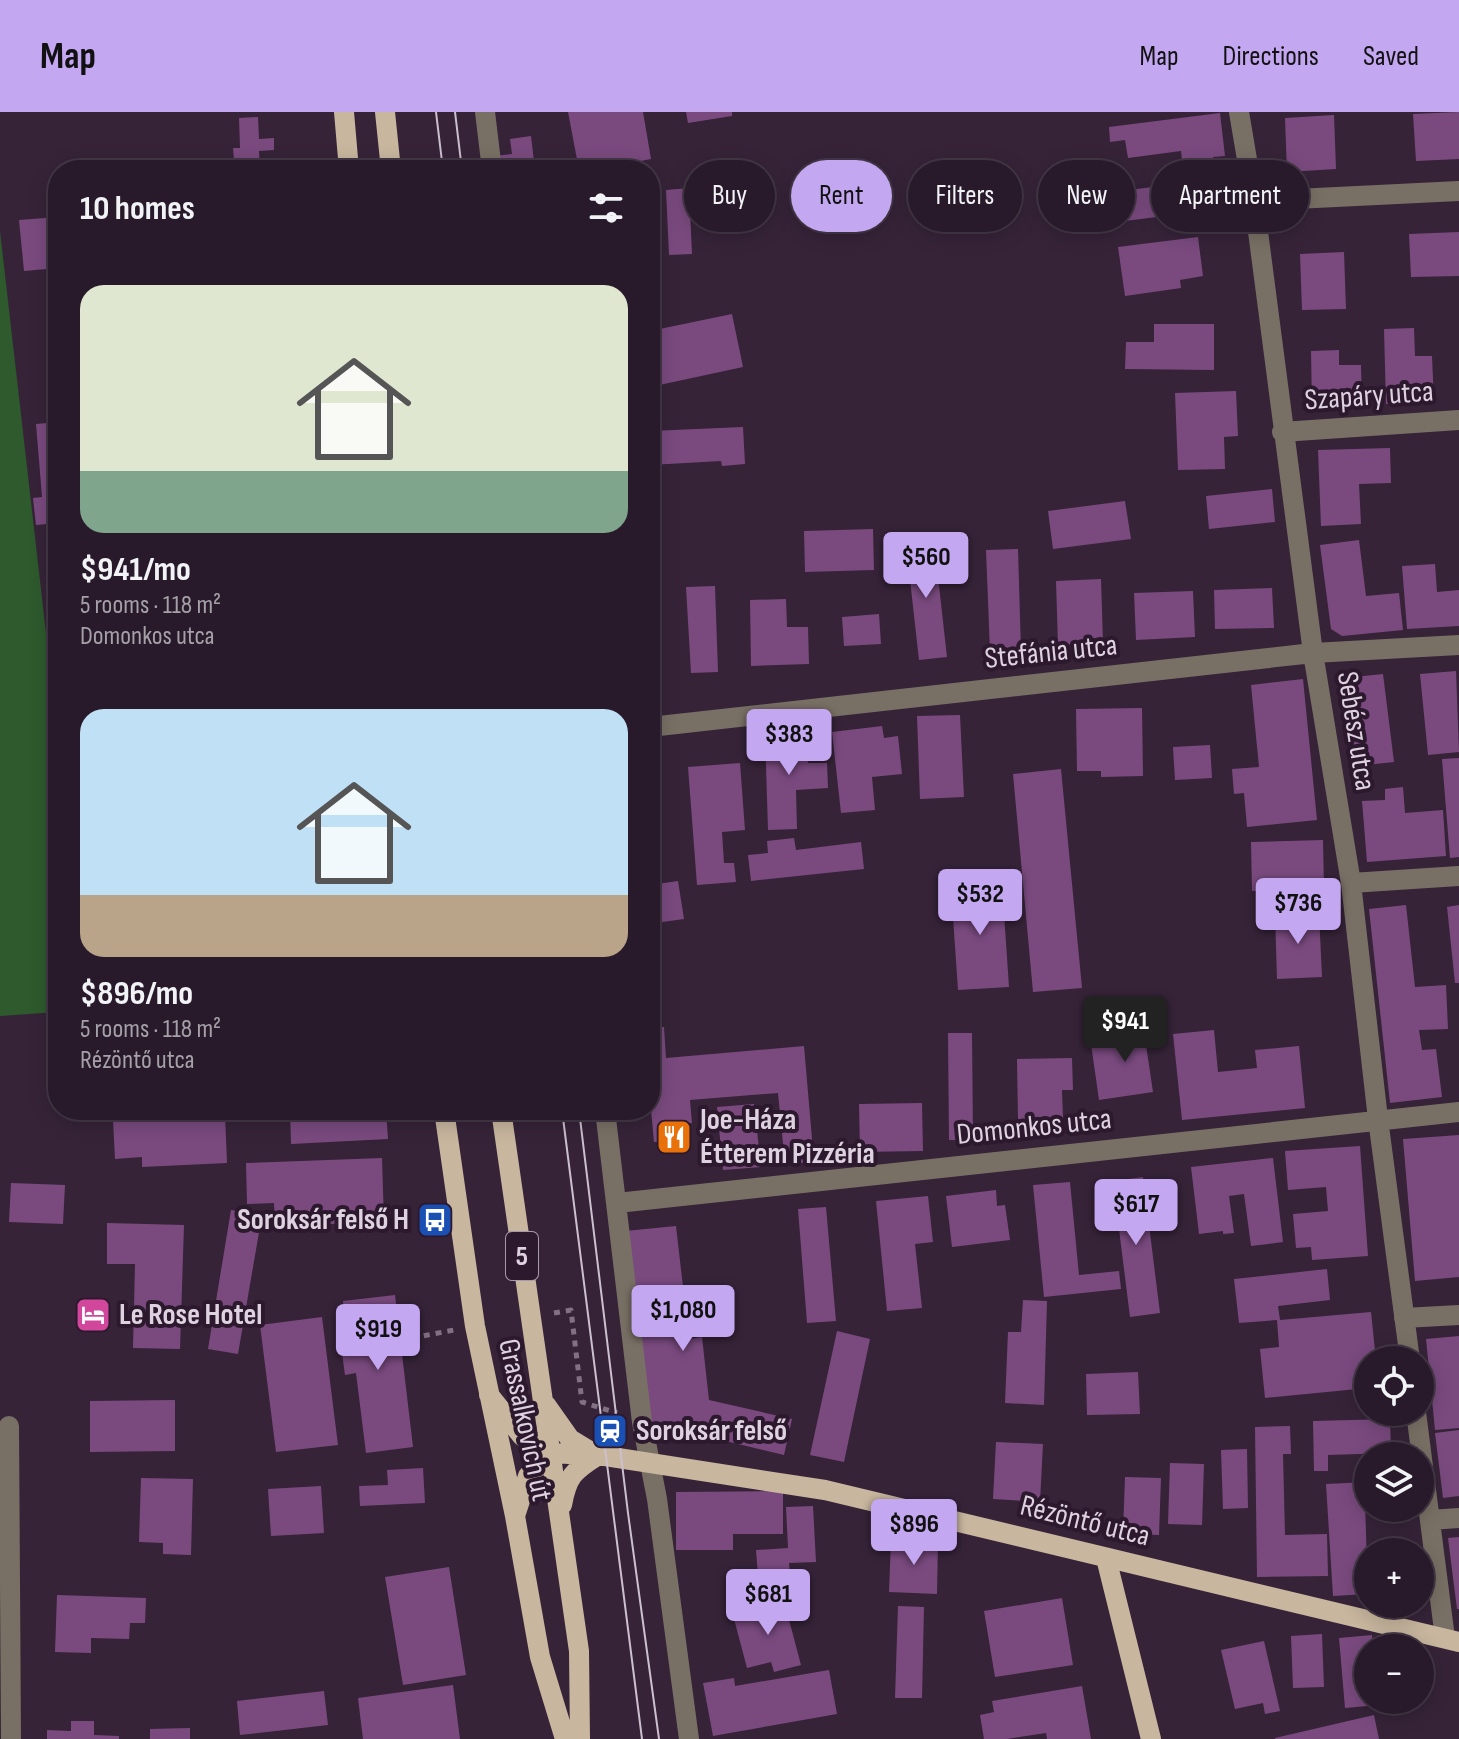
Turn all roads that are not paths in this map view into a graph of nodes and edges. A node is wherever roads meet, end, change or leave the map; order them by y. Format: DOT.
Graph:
graph roads {
  1 [pos="344,112"];
  2 [pos="385,112"];
  3 [pos="1239,112"];
  4 [pos="488,114"];
  5 [pos="348,160"];
  6 [pos="390,160"];
  7 [pos="491,160"];
  8 [pos="1247,160"];
  9 [pos="1459,191"];
  10 [pos="1309,198"];
  11 [pos="1258,232"];
  12 [pos="1459,420"];
  13 [pos="1282,432"];
  14 [pos="1459,645"];
  15 [pos="1313,653"];
  16 [pos="660,726"];
  17 [pos="1459,876"];
  18 [pos="1351,883"];
  19 [pos="1459,1112"];
  20 [pos="1378,1119"];
  21 [pos="445,1120"];
  22 [pos="502,1120"];
  23 [pos="606,1120"];
  24 [pos="617,1203"];
  25 [pos="1459,1315"];
  26 [pos="1404,1318"];
  27 [pos="1408,1346"];
  28 [pos="489,1395"];
  29 [pos="544,1402"];
  30 [pos="9,1426"];
  31 [pos="551,1453"];
  32 [pos="597,1456"];
  33 [pos="651,1464"];
  34 [pos="515,1516"];
  35 [pos="560,1517"];
  36 [pos="1459,1518"];
  37 [pos="1434,1520"];
  38 [pos="1430,1522"];
  39 [pos="1106,1558"];
  40 [pos="1452,1640"];
  41 [pos="11,1739"];
  42 [pos="565,1739"];
  43 [pos="580,1739"];
  44 [pos="689,1739"];
  45 [pos="1151,1739"];
  1 -- 5 [label="main road"];
  2 -- 6 [label="main road"];
  3 -- 8 [label="street, Sebész utca"];
  4 -- 7 [label="street"];
  9 -- 10 [label="street"];
  11 -- 13 [label="street, Sebész utca"];
  12 -- 13 [label="street, Szapáry utca"];
  13 -- 15 [label="street, Sebész utca"];
  14 -- 15 [label="street, Stefánia utca"];
  15 -- 16 [label="street, Stefánia utca"];
  15 -- 18 [label="street, Sebész utca"];
  17 -- 18 [label="street"];
  18 -- 20 [label="street, Sebész utca"];
  19 -- 20 [label="street, Domonkos utca"];
  20 -- 24 [label="street, Domonkos utca"];
  20 -- 26 [label="street, Sebész utca"];
  21 -- 28 [label="main road, Grassalkovich út / 5"];
  22 -- 29 [label="main road, Grassalkovich út / 5"];
  23 -- 24 [label="street"];
  24 -- 33 [label="street"];
  25 -- 26 [label="street"];
  26 -- 27 [label="street, Sebész utca"];
  28 -- 31 [label="main road"];
  28 -- 34 [label="main road, Grassalkovich út / 5"];
  29 -- 31 [label="main road, Grassalkovich út / 5"];
  29 -- 32 [label="main road"];
  30 -- 41 [label="street"];
  31 -- 32 [label="main road, Rézöntő utca"];
  31 -- 34 [label="main road"];
  31 -- 35 [label="main road, Grassalkovich út / 5"];
  32 -- 33 [label="main road, Rézöntő utca"];
  32 -- 35 [label="main road"];
  33 -- 39 [label="main road, Rézöntő utca"];
  33 -- 44 [label="street"];
  34 -- 42 [label="main road, Grassalkovich út / 5"];
  35 -- 43 [label="main road, Grassalkovich út / 5"];
  36 -- 37 [label="street"];
  38 -- 40 [label="street"];
  39 -- 40 [label="main road, Rézöntő utca"];
  39 -- 45 [label="main road"];
}
